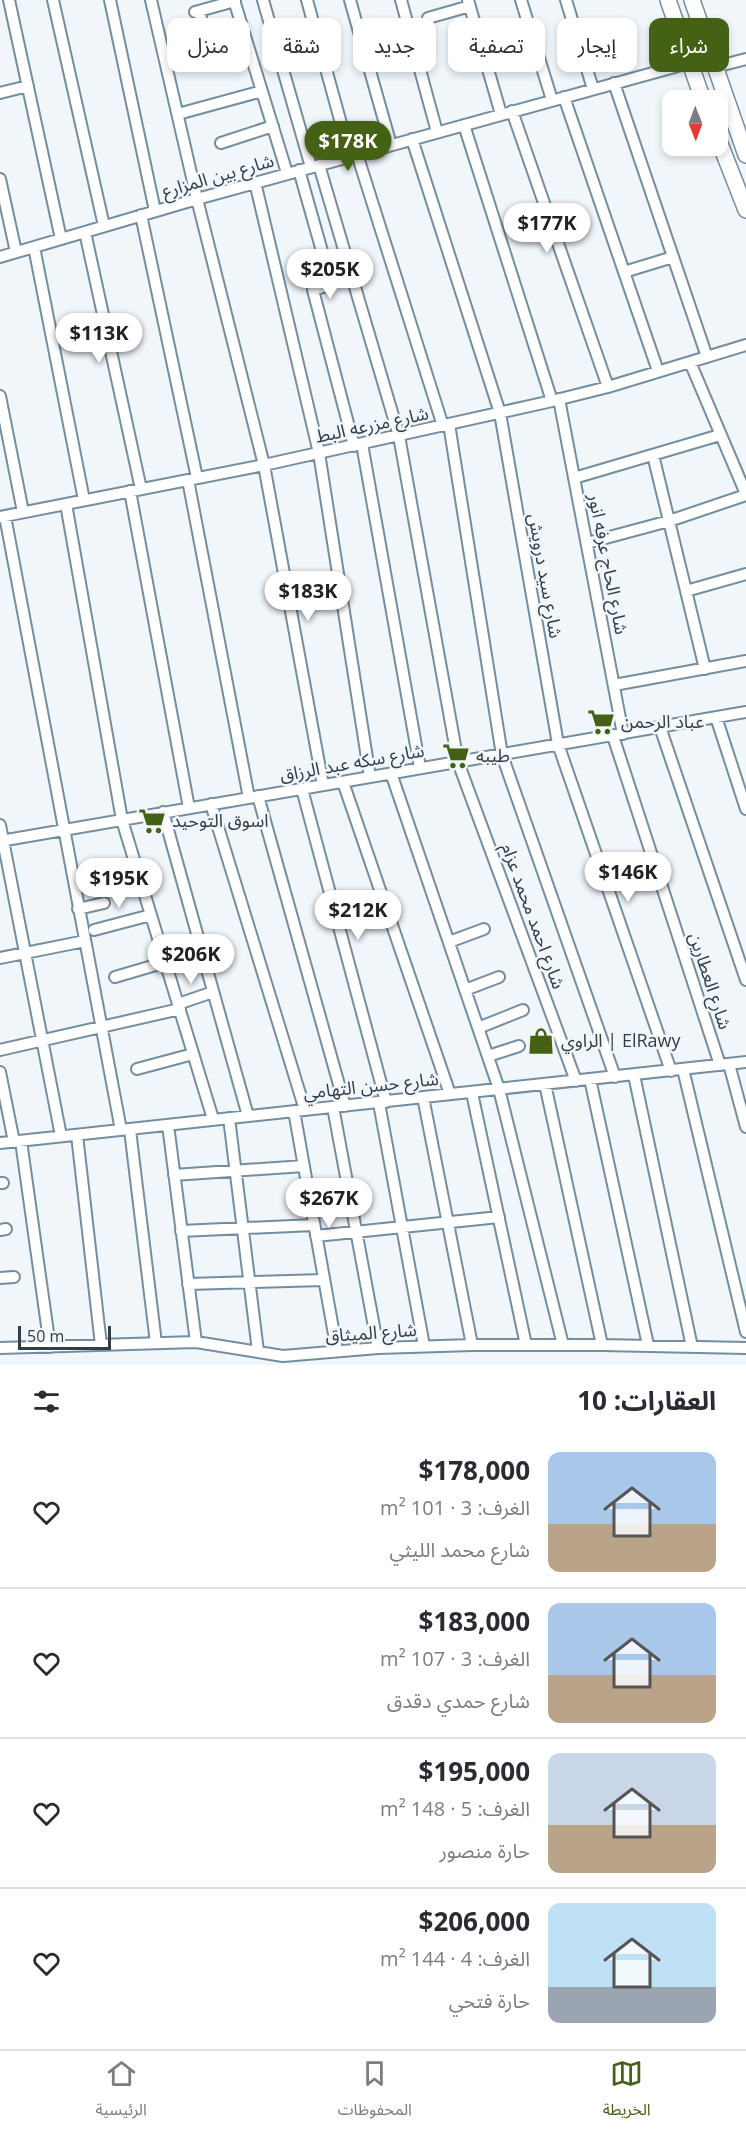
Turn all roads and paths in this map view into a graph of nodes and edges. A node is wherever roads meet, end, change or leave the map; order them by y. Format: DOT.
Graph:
graph roads {
  1 [pos="9,0"];
  2 [pos="53,0"];
  3 [pos="110,0"];
  4 [pos="151,0"];
  5 [pos="263,0"];
  6 [pos="307,0"];
  7 [pos="350,0"];
  8 [pos="401,0"];
  9 [pos="521,0"];
  10 [pos="566,0"];
  11 [pos="668,0"];
  12 [pos="692,0"];
  13 [pos="235,1"];
  14 [pos="469,3"];
  15 [pos="199,18"];
  16 [pos="240,18"];
  17 [pos="428,18"];
  18 [pos="473,18"];
  19 [pos="674,18"];
  20 [pos="698,18"];
  21 [pos="250,52"];
  22 [pos="746,59"];
  23 [pos="729,63"];
  24 [pos="491,72"];
  25 [pos="655,72"];
  26 [pos="692,72"];
  27 [pos="717,72"];
  28 [pos="614,83"];
  29 [pos="28,86"];
  30 [pos="593,89"];
  31 [pos="699,90"];
  32 [pos="262,91"];
  33 [pos="0,93"];
  34 [pos="564,98"];
  35 [pos="552,100"];
  36 [pos="507,113"];
  37 [pos="178,114"];
  38 [pos="464,125"];
  39 [pos="273,126"];
  40 [pos="437,132"];
  41 [pos="412,139"];
  42 [pos="221,143"];
  43 [pos="392,145"];
  44 [pos="354,155"];
  45 [pos="746,155"];
  46 [pos="725,156"];
  47 [pos="315,166"];
  48 [pos="299,170"];
  49 [pos="287,174"];
  50 [pos="0,179"];
  51 [pos="255,183"];
  52 [pos="197,199"];
  53 [pos="746,210"];
  54 [pos="155,211"];
  55 [pos="141,215"];
  56 [pos="104,226"];
  57 [pos="85,232"];
  58 [pos="61,239"];
  59 [pos="34,247"];
  60 [pos="16,252"];
  61 [pos="0,257"];
  62 [pos="673,257"];
  63 [pos="624,272"];
  64 [pos="746,345"];
  65 [pos="707,357"];
  66 [pos="690,362"];
  67 [pos="658,371"];
  68 [pos="608,387"];
  69 [pos="0,396"];
  70 [pos="555,400"];
  71 [pos="500,413"];
  72 [pos="446,425"];
  73 [pos="720,435"];
  74 [pos="399,436"];
  75 [pos="358,445"];
  76 [pos="319,453"];
  77 [pos="653,455"];
  78 [pos="264,465"];
  79 [pos="574,478"];
  80 [pos="192,479"];
  81 [pos="141,489"];
  82 [pos="129,491"];
  83 [pos="746,494"];
  84 [pos="84,501"];
  85 [pos="66,504"];
  86 [pos="23,512"];
  87 [pos="3,517"];
  88 [pos="669,521"];
  89 [pos="587,543"];
  90 [pos="746,574"];
  91 [pos="686,591"];
  92 [pos="746,661"];
  93 [pos="705,669"];
  94 [pos="614,685"];
  95 [pos="746,712"];
  96 [pos="716,717"];
  97 [pos="660,727"];
  98 [pos="618,735"];
  99 [pos="558,744"];
  100 [pos="502,755"];
  101 [pos="458,762"];
  102 [pos="420,768"];
  103 [pos="391,773"];
  104 [pos="370,777"];
  105 [pos="343,782"];
  106 [pos="323,785"];
  107 [pos="302,789"];
  108 [pos="253,797"];
  109 [pos="211,804"];
  110 [pos="189,808"];
  111 [pos="746,809"];
  112 [pos="163,812"];
  113 [pos="122,820"];
  114 [pos="0,825"];
  115 [pos="63,830"];
  116 [pos="1,840"];
  117 [pos="138,873"];
  118 [pos="100,884"];
  119 [pos="104,903"];
  120 [pos="78,909"];
  121 [pos="151,915"];
  122 [pos="484,929"];
  123 [pos="94,930"];
  124 [pos="85,941"];
  125 [pos="449,942"];
  126 [pos="25,953"];
  127 [pos="0,958"];
  128 [pos="165,962"];
  129 [pos="115,977"];
  130 [pos="499,977"];
  131 [pos="746,980"];
  132 [pos="465,990"];
  133 [pos="213,992"];
  134 [pos="179,1006"];
  135 [pos="523,1010"];
  136 [pos="101,1028"];
  137 [pos="478,1028"];
  138 [pos="42,1040"];
  139 [pos="519,1046"];
  140 [pos="0,1050"];
  141 [pos="194,1054"];
  142 [pos="488,1056"];
  143 [pos="746,1062"];
  144 [pos="725,1065"];
  145 [pos="136,1069"];
  146 [pos="683,1069"];
  147 [pos="671,1071"];
  148 [pos="0,1072"];
  149 [pos="634,1075"];
  150 [pos="615,1077"];
  151 [pos="590,1079"];
  152 [pos="576,1081"];
  153 [pos="545,1084"];
  154 [pos="499,1089"];
  155 [pos="472,1093"];
  156 [pos="450,1094"];
  157 [pos="423,1097"];
  158 [pos="383,1102"];
  159 [pos="345,1106"];
  160 [pos="333,1107"];
  161 [pos="300,1111"];
  162 [pos="248,1116"];
  163 [pos="229,1118"];
  164 [pos="213,1119"];
  165 [pos="168,1125"];
  166 [pos="746,1127"];
  167 [pos="126,1130"];
  168 [pos="77,1135"];
  169 [pos="61,1136"];
  170 [pos="17,1141"];
  171 [pos="0,1143"];
  172 [pos="304,1166"];
  173 [pos="235,1170"];
  174 [pos="174,1175"];
  175 [pos="499,1217"];
  176 [pos="447,1223"];
  177 [pos="242,1228"];
  178 [pos="402,1228"];
  179 [pos="181,1231"];
  180 [pos="315,1231"];
  181 [pos="356,1232"];
  182 [pos="14,1277"];
  183 [pos="0,1278"];
  184 [pos="324,1281"];
  185 [pos="249,1282"];
  186 [pos="188,1284"];
  187 [pos="746,1332"];
  188 [pos="196,1342"];
  189 [pos="156,1343"];
  190 [pos="526,1344"];
  191 [pos="101,1345"];
  192 [pos="471,1345"];
  193 [pos="563,1345"];
  194 [pos="602,1345"];
  195 [pos="648,1345"];
  196 [pos="424,1346"];
  197 [pos="50,1347"];
  198 [pos="692,1347"];
  199 [pos="0,1348"];
  200 [pos="378,1348"];
  201 [pos="746,1348"];
  202 [pos="258,1351"];
  203 [pos="337,1351"];
  204 [pos="297,1360"];
  1 -- 29 [label="street"];
  2 -- 56 [label="street"];
  3 -- 54 [label="street"];
  4 -- 37 [label="street"];
  5 -- 47 [label="street, شارع احمد محمد عزام"];
  6 -- 44 [label="street"];
  7 -- 43 [label="street"];
  8 -- 40 [label="street"];
  9 -- 35 [label="street"];
  10 -- 30 [label="street"];
  11 -- 19 [label="street"];
  12 -- 20 [label="street"];
  13 -- 15 [label="street"];
  13 -- 16 [label="street"];
  14 -- 17 [label="street"];
  14 -- 18 [label="street"];
  21 -- 32 [label="street"];
  22 -- 23 [label="street"];
  24 -- 36 [label="street"];
  25 -- 28 [label="street, شارع بين المزارع"];
  26 -- 31 [label="street"];
  27 -- 45 [label="street"];
  28 -- 30 [label="street, شارع بين المزارع"];
  28 -- 62 [label="street"];
  29 -- 33 [label="street"];
  29 -- 58 [label="street"];
  30 -- 34 [label="street, شارع بين المزارع"];
  32 -- 37 [label="street"];
  32 -- 39 [label="street"];
  34 -- 35 [label="street, شارع بين المزارع"];
  34 -- 63 [label="street"];
  35 -- 36 [label="street, شارع بين المزارع"];
  36 -- 38 [label="street, شارع بين المزارع"];
  36 -- 68 [label="street"];
  37 -- 52 [label="street"];
  38 -- 40 [label="street, شارع بين المزارع"];
  38 -- 70 [label="street, شارع الحاج عرفه انور"];
  39 -- 42 [label="street"];
  39 -- 49 [label="street"];
  40 -- 41 [label="street, شارع بين المزارع"];
  41 -- 43 [label="street, شارع بين المزارع"];
  41 -- 71 [label="street, شارع سيد درويش"];
  43 -- 44 [label="street, شارع بين المزارع"];
  44 -- 47 [label="street, شارع بين المزارع"];
  44 -- 72 [label="street"];
  46 -- 53 [label="street"];
  47 -- 48 [label="street, شارع بين المزارع"];
  47 -- 74 [label="street, شارع احمد محمد عزام"];
  48 -- 49 [label="street, شارع بين المزارع"];
  48 -- 75 [label="street"];
  49 -- 51 [label="street, شارع بين المزارع"];
  50 -- 60 [label="street"];
  51 -- 52 [label="street, شارع بين المزارع"];
  51 -- 76 [label="street"];
  52 -- 54 [label="street, شارع بين المزارع"];
  52 -- 78 [label="street"];
  54 -- 55 [label="street, شارع بين المزارع"];
  55 -- 56 [label="street, شارع بين المزارع"];
  55 -- 80 [label="street"];
  56 -- 57 [label="street, شارع بين المزارع"];
  57 -- 58 [label="street, شارع بين المزارع"];
  57 -- 81 [label="street"];
  58 -- 59 [label="street, شارع بين المزارع"];
  59 -- 60 [label="street, شارع بين المزارع"];
  59 -- 84 [label="street"];
  60 -- 61 [label="street, شارع بين المزارع"];
  62 -- 63 [label="street"];
  62 -- 65 [label="street"];
  63 -- 67 [label="street"];
  64 -- 65 [label="street, شارع مزرعه البط"];
  65 -- 66 [label="street, شارع مزرعه البط"];
  66 -- 67 [label="street, شارع مزرعه البط"];
  66 -- 73 [label="street"];
  67 -- 68 [label="street, شارع مزرعه البط"];
  68 -- 70 [label="street, شارع مزرعه البط"];
  69 -- 86 [label="street"];
  70 -- 71 [label="street, شارع مزرعه البط"];
  70 -- 79 [label="street, شارع الحاج عرفه انور"];
  71 -- 72 [label="street, شارع مزرعه البط"];
  71 -- 99 [label="street, شارع سيد درويش"];
  72 -- 74 [label="street, شارع مزرعه البط"];
  72 -- 100 [label="street"];
  73 -- 77 [label="street"];
  73 -- 83 [label="street"];
  74 -- 75 [label="street, شارع مزرعه البط"];
  74 -- 101 [label="street, شارع احمد محمد عزام"];
  75 -- 76 [label="street, شارع مزرعه البط"];
  75 -- 102 [label="street"];
  76 -- 78 [label="street, شارع مزرعه البط"];
  76 -- 104 [label="street"];
  77 -- 79 [label="street"];
  77 -- 88 [label="street"];
  78 -- 80 [label="street, شارع مزرعه البط"];
  78 -- 106 [label="street"];
  79 -- 89 [label="street, شارع الحاج عرفه انور"];
  80 -- 81 [label="street, شارع مزرعه البط"];
  80 -- 108 [label="street"];
  81 -- 82 [label="street, شارع مزرعه البط"];
  82 -- 84 [label="street, شارع مزرعه البط"];
  82 -- 110 [label="street"];
  83 -- 88 [label="street"];
  84 -- 85 [label="street, شارع مزرعه البط"];
  85 -- 86 [label="street, شارع مزرعه البط"];
  85 -- 113 [label="street"];
  86 -- 87 [label="street, شارع مزرعه البط"];
  87 -- 115 [label="street"];
  88 -- 89 [label="street"];
  88 -- 91 [label="street"];
  89 -- 94 [label="street, شارع الحاج عرفه انور"];
  90 -- 91 [label="street"];
  91 -- 93 [label="street"];
  92 -- 93 [label="street"];
  93 -- 94 [label="street"];
  94 -- 98 [label="street, شارع الحاج عرفه انور"];
  95 -- 96 [label="street, شارع سكه عبد الرزاق"];
  96 -- 97 [label="street, شارع سكه عبد الرزاق"];
  96 -- 111 [label="street"];
  97 -- 98 [label="street, شارع سكه عبد الرزاق"];
  97 -- 131 [label="street"];
  98 -- 99 [label="street, شارع سكه عبد الرزاق"];
  98 -- 144 [label="street, شارع العطارين"];
  99 -- 100 [label="street, شارع سكه عبد الرزاق"];
  99 -- 147 [label="street, شارع سيد درويش"];
  100 -- 101 [label="street, شارع سكه عبد الرزاق"];
  100 -- 150 [label="street"];
  101 -- 102 [label="street, شارع سكه عبد الرزاق"];
  101 -- 152 [label="street, شارع احمد محمد عزام"];
  102 -- 103 [label="street, شارع سكه عبد الرزاق"];
  103 -- 104 [label="street, شارع سكه عبد الرزاق"];
  103 -- 125 [label="street"];
  104 -- 105 [label="street, شارع سكه عبد الرزاق"];
  105 -- 106 [label="street, شارع سكه عبد الرزاق"];
  105 -- 156 [label="street"];
  106 -- 107 [label="street, شارع سكه عبد الرزاق"];
  107 -- 108 [label="street, شارع سكه عبد الرزاق"];
  107 -- 158 [label="street"];
  108 -- 109 [label="street, شارع سكه عبد الرزاق"];
  108 -- 159 [label="street"];
  109 -- 110 [label="street, شارع سكه عبد الرزاق"];
  109 -- 161 [label="street"];
  110 -- 112 [label="street, شارع سكه عبد الرزاق"];
  112 -- 113 [label="street, شارع سكه عبد الرزاق"];
  112 -- 133 [label="street"];
  113 -- 115 [label="street, شارع سكه عبد الرزاق"];
  113 -- 117 [label="street"];
  114 -- 116 [label="street"];
  115 -- 116 [label="street, شارع سكه عبد الرزاق"];
  115 -- 120 [label="street"];
  116 -- 126 [label="street"];
  117 -- 118 [label="street"];
  117 -- 121 [label="street"];
  119 -- 120 [label="street"];
  120 -- 124 [label="street"];
  121 -- 123 [label="street"];
  121 -- 128 [label="street"];
  122 -- 125 [label="street"];
  124 -- 126 [label="street"];
  124 -- 136 [label="street"];
  125 -- 132 [label="street"];
  126 -- 127 [label="street"];
  126 -- 138 [label="street"];
  128 -- 129 [label="street"];
  128 -- 134 [label="street"];
  130 -- 132 [label="street"];
  132 -- 137 [label="street"];
  133 -- 134 [label="street"];
  133 -- 162 [label="street"];
  134 -- 136 [label="street"];
  134 -- 141 [label="street"];
  135 -- 137 [label="street"];
  136 -- 138 [label="street"];
  136 -- 167 [label="street"];
  137 -- 142 [label="street"];
  138 -- 140 [label="street"];
  138 -- 169 [label="street"];
  139 -- 142 [label="street"];
  141 -- 145 [label="street"];
  141 -- 164 [label="street"];
  142 -- 154 [label="street"];
  143 -- 144 [label="street, شارع حسن التهامي"];
  144 -- 146 [label="street, شارع حسن التهامي"];
  144 -- 166 [label="street, شارع العطارين"];
  146 -- 147 [label="street, شارع حسن التهامي"];
  146 -- 187 [label="street"];
  147 -- 149 [label="street, شارع حسن التهامي"];
  148 -- 170 [label="street"];
  149 -- 150 [label="street, شارع حسن التهامي"];
  149 -- 198 [label="street"];
  150 -- 151 [label="street, شارع حسن التهامي"];
  151 -- 152 [label="street, شارع حسن التهامي"];
  151 -- 195 [label="street"];
  152 -- 153 [label="street, شارع حسن التهامي"];
  153 -- 154 [label="street, شارع حسن التهامي"];
  153 -- 194 [label="street"];
  154 -- 155 [label="street, شارع حسن التهامي"];
  154 -- 193 [label="street"];
  155 -- 156 [label="street, شارع حسن التهامي"];
  155 -- 175 [label="street"];
  156 -- 157 [label="street, شارع حسن التهامي"];
  157 -- 158 [label="street, شارع حسن التهامي"];
  157 -- 176 [label="street"];
  158 -- 159 [label="street, شارع حسن التهامي"];
  158 -- 178 [label="street"];
  159 -- 160 [label="street, شارع حسن التهامي"];
  160 -- 161 [label="street, شارع حسن التهامي"];
  160 -- 181 [label="street"];
  161 -- 162 [label="street, شارع حسن التهامي"];
  161 -- 172 [label="street"];
  162 -- 163 [label="street, شارع حسن التهامي"];
  163 -- 164 [label="street, شارع حسن التهامي"];
  163 -- 173 [label="street"];
  164 -- 165 [label="street, شارع حسن التهامي"];
  165 -- 167 [label="street, شارع حسن التهامي"];
  165 -- 174 [label="street"];
  167 -- 168 [label="street, شارع حسن التهامي"];
  167 -- 189 [label="street"];
  168 -- 169 [label="street, شارع حسن التهامي"];
  168 -- 191 [label="street"];
  169 -- 170 [label="street, شارع حسن التهامي"];
  170 -- 171 [label="street, شارع حسن التهامي"];
  170 -- 197 [label="street"];
  172 -- 173 [label="street"];
  172 -- 180 [label="street"];
  173 -- 174 [label="street"];
  173 -- 177 [label="street"];
  174 -- 179 [label="street"];
  175 -- 176 [label="street"];
  175 -- 190 [label="street"];
  176 -- 178 [label="street"];
  176 -- 192 [label="street"];
  177 -- 179 [label="street"];
  177 -- 180 [label="street"];
  177 -- 185 [label="street"];
  178 -- 181 [label="street"];
  178 -- 196 [label="street"];
  179 -- 186 [label="street"];
  180 -- 181 [label="street"];
  180 -- 184 [label="street"];
  181 -- 200 [label="street"];
  182 -- 183 [label="street"];
  184 -- 185 [label="street"];
  184 -- 203 [label="street"];
  185 -- 186 [label="street"];
  185 -- 202 [label="street"];
  186 -- 188 [label="street"];
  188 -- 189 [label="street, شارع الميثاق"];
  188 -- 202 [label="street, شارع الميثاق"];
  189 -- 191 [label="street, شارع الميثاق"];
  190 -- 192 [label="street, شارع الميثاق"];
  190 -- 193 [label="street, شارع الميثاق"];
  191 -- 197 [label="street, شارع الميثاق"];
  192 -- 196 [label="street, شارع الميثاق"];
  193 -- 194 [label="street, شارع الميثاق"];
  194 -- 195 [label="street, شارع الميثاق"];
  195 -- 198 [label="street, شارع الميثاق"];
  196 -- 200 [label="street, شارع الميثاق"];
  197 -- 199 [label="street, شارع الميثاق"];
  198 -- 201 [label="street, شارع الميثاق"];
  200 -- 203 [label="street, شارع الميثاق"];
  202 -- 204 [label="street, شارع الميثاق"];
  203 -- 204 [label="street, شارع الميثاق"];
}
